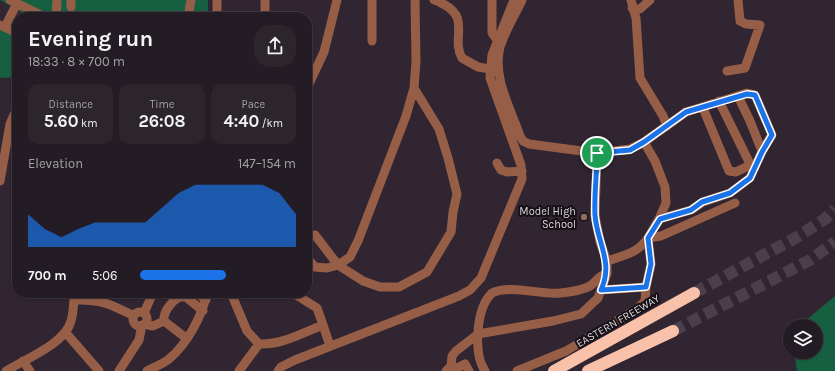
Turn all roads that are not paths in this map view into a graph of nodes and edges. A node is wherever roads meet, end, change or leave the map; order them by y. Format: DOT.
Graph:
graph roads {
  1 [pos="57,0"];
  2 [pos="191,0"];
  3 [pos="217,0"];
  4 [pos="265,0"];
  5 [pos="337,0"];
  6 [pos="372,0"];
  7 [pos="416,0"];
  8 [pos="434,0"];
  9 [pos="492,0"];
  10 [pos="514,0"];
  11 [pos="522,0"];
  12 [pos="650,0"];
  13 [pos="738,0"];
  14 [pos="13,2"];
  15 [pos="632,4"];
  16 [pos="30,12"];
  17 [pos="56,12"];
  18 [pos="189,12"];
  19 [pos="217,12"];
  20 [pos="265,12"];
  21 [pos="2,26"];
  22 [pos="12,31"];
  23 [pos="497,40"];
  24 [pos="372,42"];
  25 [pos="490,69"];
  26 [pos="727,71"];
  27 [pos="312,77"];
  28 [pos="414,88"];
  29 [pos="738,96"];
  30 [pos="719,101"];
  31 [pos="704,108"];
  32 [pos="12,119"];
  33 [pos="667,126"];
  34 [pos="644,142"];
  35 [pos="762,152"];
  36 [pos="597,153"];
  37 [pos="497,163"];
  38 [pos="752,168"];
  39 [pos="522,171"];
  40 [pos="0,181"];
  41 [pos="735,203"];
  42 [pos="660,219"];
  43 [pos="315,235"];
  44 [pos="648,238"];
  45 [pos="607,261"];
  46 [pos="312,264"];
  47 [pos="338,266"];
  48 [pos="607,274"];
  49 [pos="646,287"];
  50 [pos="601,290"];
  51 [pos="694,293"];
  52 [pos="75,298"];
  53 [pos="87,298"];
  54 [pos="151,298"];
  55 [pos="178,298"];
  56 [pos="187,298"];
  57 [pos="206,298"];
  58 [pos="233,298"];
  59 [pos="301,298"];
  60 [pos="203,311"];
  61 [pos="144,313"];
  62 [pos="134,316"];
  63 [pos="164,321"];
  64 [pos="143,325"];
  65 [pos="323,325"];
  66 [pos="673,331"];
  67 [pos="66,333"];
  68 [pos="478,334"];
  69 [pos="186,338"];
  70 [pos="259,344"];
  71 [pos="330,346"];
  72 [pos="22,361"];
  73 [pos="6,371"];
  74 [pos="30,371"];
  75 [pos="99,371"];
  76 [pos="119,371"];
  77 [pos="148,371"];
  78 [pos="239,371"];
  79 [pos="278,371"];
  80 [pos="446,371"];
  81 [pos="450,371"];
  82 [pos="469,371"];
  83 [pos="483,371"];
  84 [pos="517,371"];
  85 [pos="554,371"];
  86 [pos="588,371"];
  1 -- 17 [label="street"];
  2 -- 18 [label="street"];
  3 -- 19 [label="street"];
  4 -- 20 [label="street"];
  5 -- 27 [label="street"];
  6 -- 24 [label="street"];
  7 -- 28 [label="street"];
  8 -- 25 [label="street"];
  9 -- 23 [label="street"];
  10 -- 23 [label="street"];
  11 -- 36 [label="street"];
  12 -- 15 [label="street"];
  13 -- 26 [label="street"];
  14 -- 16 [label="street"];
  14 -- 21 [label="street"];
  15 -- 33 [label="street"];
  21 -- 22 [label="street"];
  23 -- 25 [label="street"];
  25 -- 39 [label="street"];
  28 -- 47 [label="street"];
  28 -- 47 [label="street"];
  29 -- 30 [label="street"];
  29 -- 35 [label="street"];
  29 -- 35 [label="street"];
  30 -- 31 [label="street"];
  30 -- 38 [label="street"];
  31 -- 33 [label="street"];
  31 -- 38 [label="street"];
  32 -- 40 [label="street"];
  33 -- 34 [label="street"];
  34 -- 36 [label="street"];
  34 -- 42 [label="street"];
  35 -- 38 [label="street"];
  36 -- 45 [label="street"];
  37 -- 39 [label="street"];
  38 -- 42 [label="street"];
  39 -- 71 [label="street"];
  41 -- 44 [label="street"];
  42 -- 44 [label="street"];
  43 -- 47 [label="street"];
  44 -- 45 [label="street"];
  44 -- 49 [label="street"];
  45 -- 48 [label="street"];
  46 -- 47 [label="street"];
  48 -- 50 [label="street"];
  48 -- 68 [label="street"];
  49 -- 50 [label="street"];
  49 -- 84 [label="street"];
  50 -- 68 [label="street"];
  51 -- 85 [label="highway, EASTERN FREEWAY"];
  52 -- 67 [label="street"];
  53 -- 62 [label="street"];
  54 -- 61 [label="street"];
  55 -- 63 [label="street"];
  56 -- 60 [label="street"];
  57 -- 60 [label="street"];
  58 -- 70 [label="street"];
  59 -- 65 [label="street"];
  60 -- 69 [label="street"];
  61 -- 62 [label="street"];
  61 -- 64 [label="street"];
  62 -- 64 [label="street"];
  63 -- 64 [label="street"];
  63 -- 69 [label="street"];
  64 -- 76 [label="street"];
  65 -- 70 [label="street"];
  65 -- 71 [label="street"];
  66 -- 86 [label="highway"];
  67 -- 72 [label="street"];
  67 -- 75 [label="street"];
  68 -- 80 [label="street"];
  68 -- 83 [label="street"];
  69 -- 77 [label="street"];
  70 -- 78 [label="street"];
  71 -- 79 [label="street"];
  72 -- 73 [label="street"];
  72 -- 74 [label="street"];
  81 -- 82 [label="street"];
}
